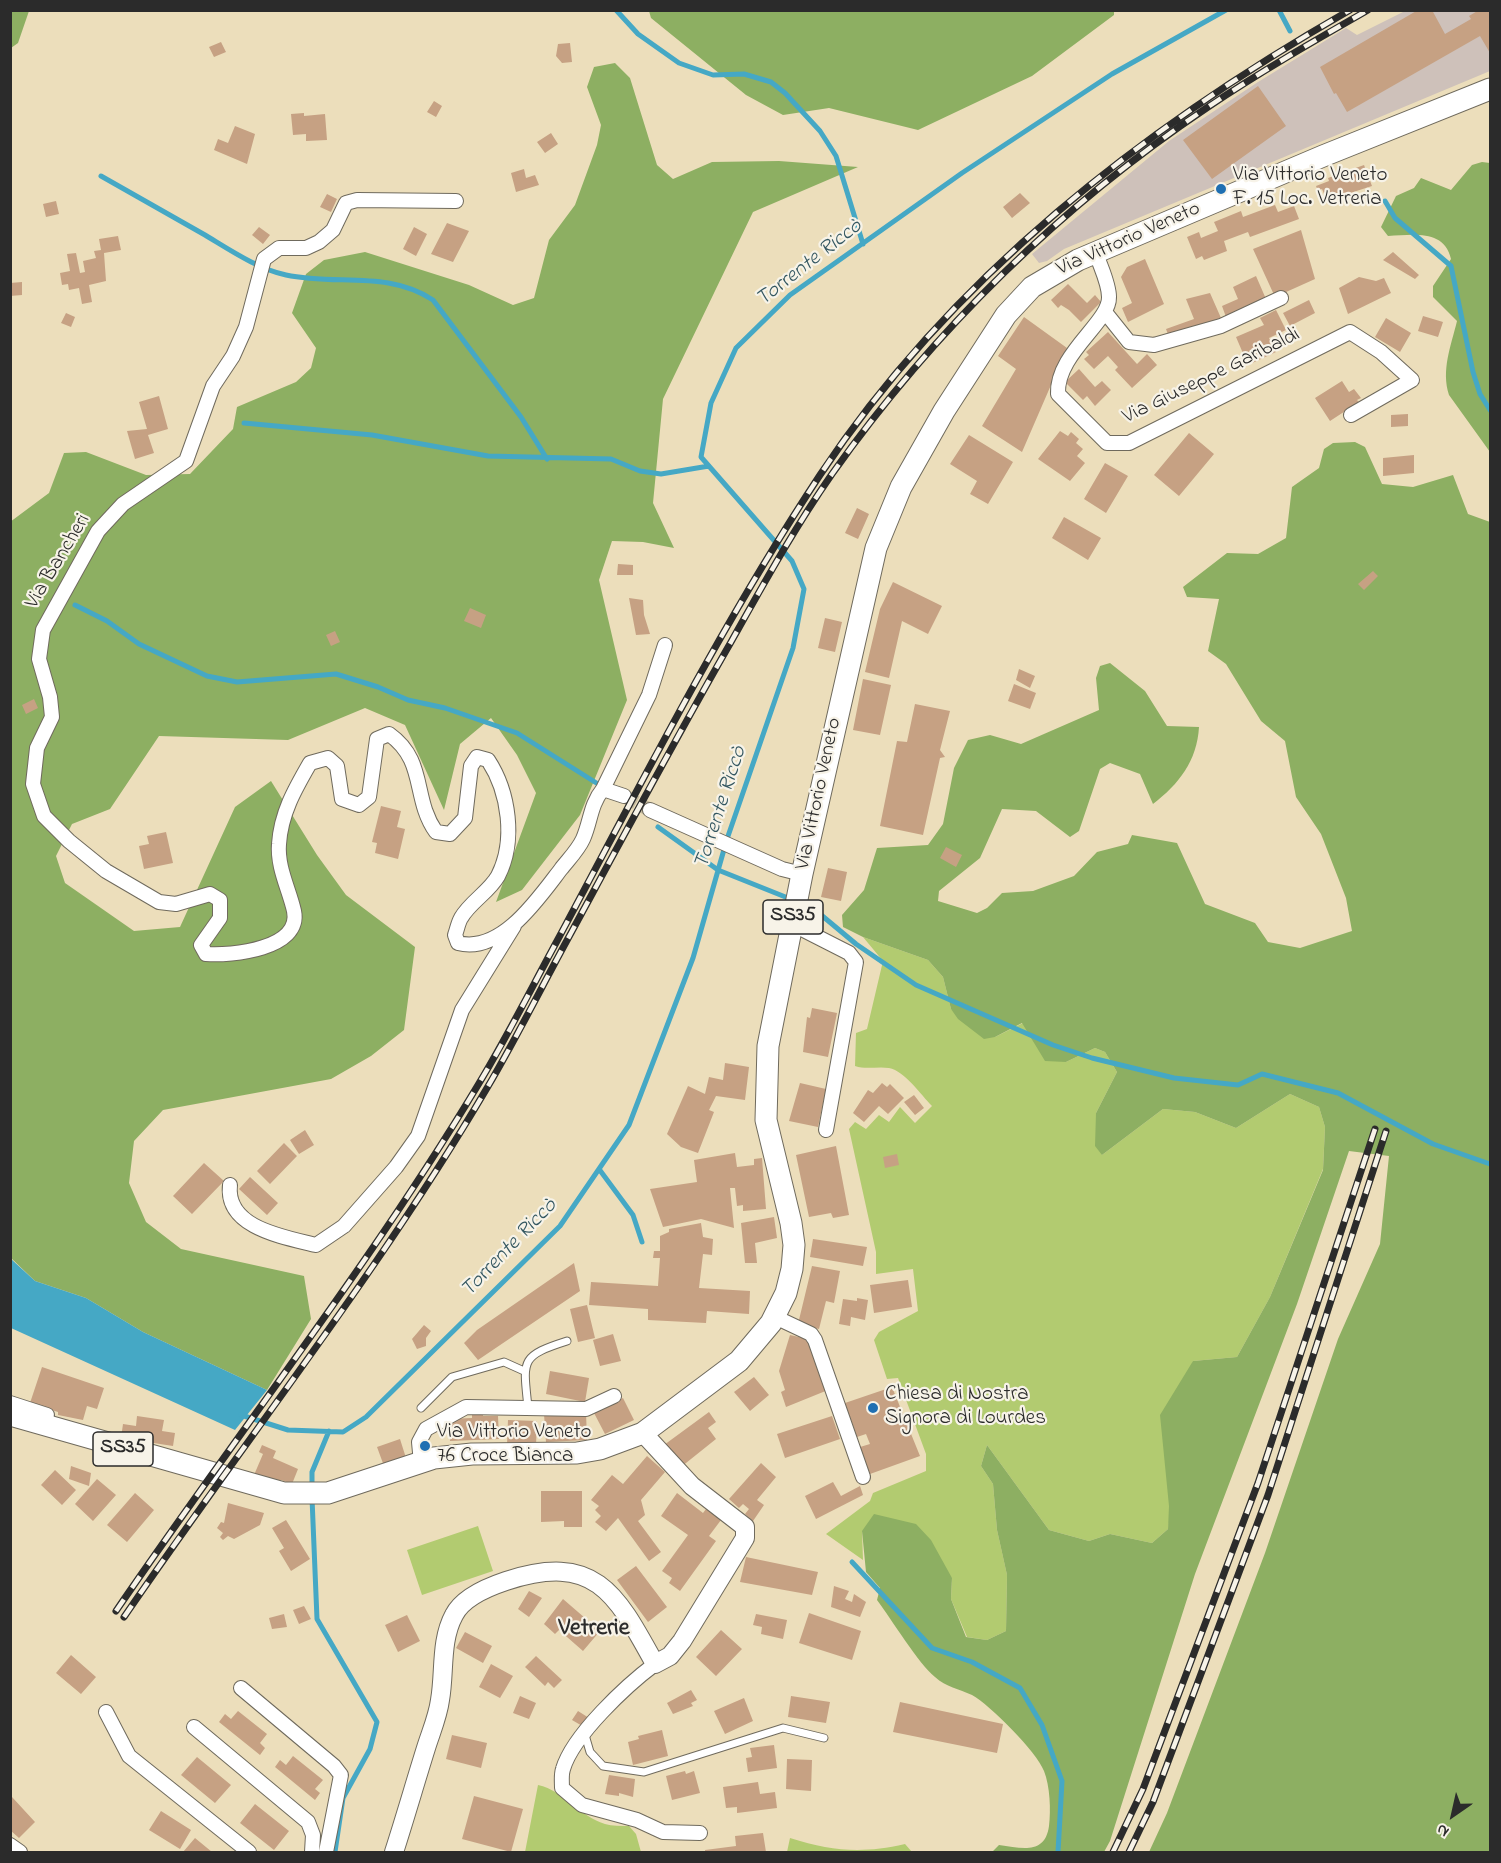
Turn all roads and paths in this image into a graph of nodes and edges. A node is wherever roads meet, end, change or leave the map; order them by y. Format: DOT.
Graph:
graph roads {
  1 [pos="1491,89"];
  2 [pos="456,201"];
  3 [pos="1096,253"];
  4 [pos="1281,298"];
  5 [pos="1105,312"];
  6 [pos="1351,415"];
  7 [pos="664,645"];
  8 [pos="603,789"];
  9 [pos="624,796"];
  10 [pos="650,810"];
  11 [pos="792,872"];
  12 [pos="516,924"];
  13 [pos="792,924"];
  14 [pos="826,1130"];
  15 [pos="230,1185"];
  16 [pos="775,1317"];
  17 [pos="567,1341"];
  18 [pos="524,1371"];
  19 [pos="614,1396"];
  20 [pos="10,1403"];
  21 [pos="528,1407"];
  22 [pos="421,1408"];
  23 [pos="10,1415"];
  24 [pos="643,1433"];
  25 [pos="104,1443"];
  26 [pos="420,1463"];
  27 [pos="863,1477"];
  28 [pos="655,1664"];
  29 [pos="241,1688"];
  30 [pos="106,1712"];
  31 [pos="194,1727"];
  32 [pos="585,1735"];
  33 [pos="824,1738"];
  34 [pos="700,1833"];
  35 [pos="10,1845"];
  36 [pos="20,1852"];
  37 [pos="249,1852"];
  38 [pos="312,1852"];
  39 [pos="326,1852"];
  40 [pos="394,1852"];
  1 -- 3 [label="main road, Via Vittorio Veneto / SS35"];
  2 -- 12 [label="street, Via Bancheri"];
  3 -- 5 [label="street"];
  3 -- 11 [label="main road, Via Vittorio Veneto / SS35"];
  4 -- 5 [label="street, Via Giuseppe Garibaldi"];
  5 -- 6 [label="street, Via Giuseppe Garibaldi"];
  7 -- 8 [label="street, Via Bancheri"];
  8 -- 9 [label="street"];
  8 -- 12 [label="street, Via Bancheri"];
  10 -- 11 [label="street"];
  11 -- 13 [label="main road, Via Vittorio Veneto / SS35"];
  12 -- 15 [label="street"];
  13 -- 14 [label="street"];
  13 -- 16 [label="main road, Via Vittorio Veneto / SS35"];
  16 -- 24 [label="main road, Via Vittorio Veneto / SS35"];
  16 -- 27 [label="street"];
  17 -- 18 [label="lane"];
  18 -- 21 [label="lane"];
  18 -- 22 [label="lane"];
  19 -- 21 [label="street"];
  20 -- 25 [label="street"];
  21 -- 26 [label="street"];
  23 -- 25 [label="main road, SS35"];
  24 -- 26 [label="main road, Via Vittorio Veneto / SS35"];
  24 -- 28 [label="street"];
  25 -- 26 [label="main road, Via Vittorio Veneto / SS35"];
  28 -- 32 [label="street"];
  28 -- 40 [label="street"];
  29 -- 39 [label="street"];
  30 -- 37 [label="street"];
  31 -- 38 [label="street"];
  32 -- 33 [label="lane"];
  32 -- 34 [label="street"];
  35 -- 36 [label="street"];
}
